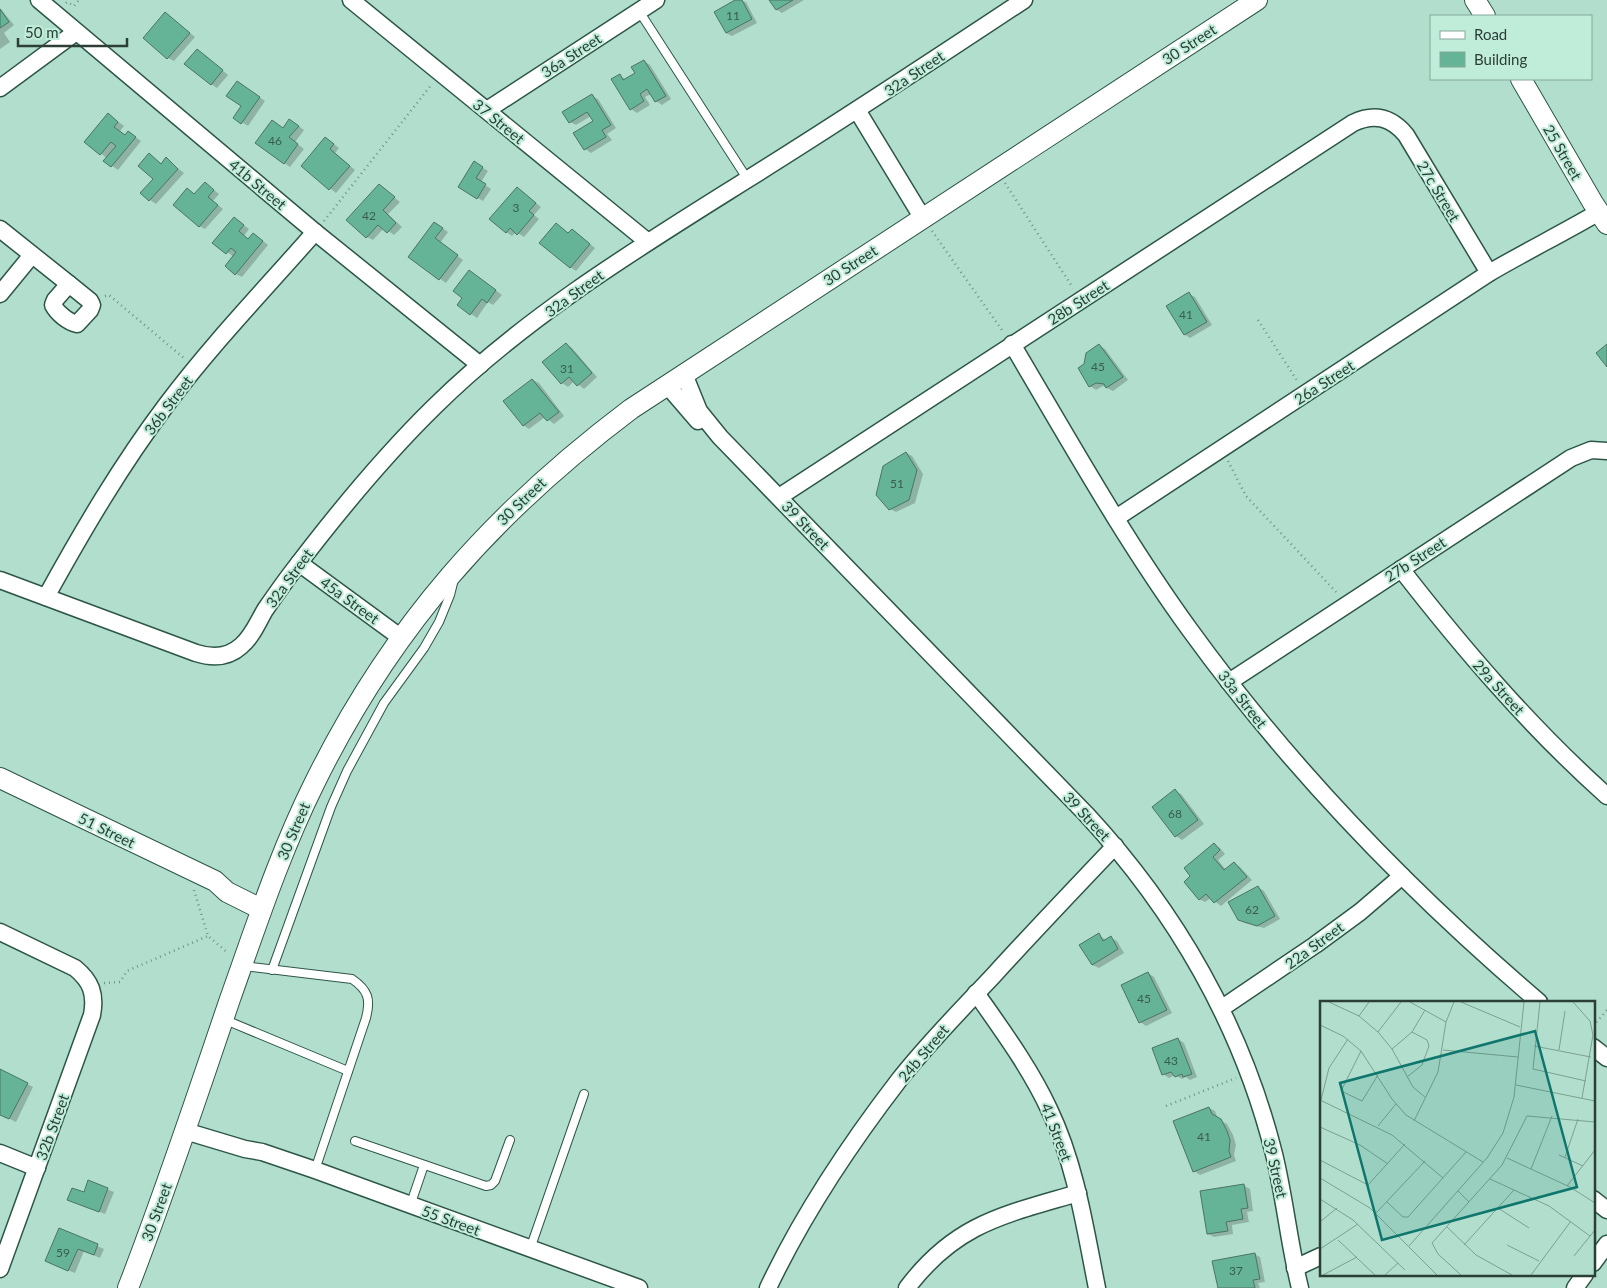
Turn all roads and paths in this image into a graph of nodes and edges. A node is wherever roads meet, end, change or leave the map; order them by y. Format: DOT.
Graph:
graph roads {
  1 [pos="39,0"];
  2 [pos="351,0"];
  3 [pos="1024,0"];
  4 [pos="1257,0"];
  5 [pos="1475,0"];
  6 [pos="649,4"];
  7 [pos="1484,15"];
  8 [pos="76,32"];
  9 [pos="441,73"];
  10 [pos="1522,80"];
  11 [pos="0,88"];
  12 [pos="487,110"];
  13 [pos="857,110"];
  14 [pos="1381,117"];
  15 [pos="996,170"];
  16 [pos="748,180"];
  17 [pos="1600,213"];
  18 [pos="922,217"];
  19 [pos="0,229"];
  20 [pos="315,232"];
  21 [pos="648,242"];
  22 [pos="32,255"];
  23 [pos="1489,273"];
  24 [pos="69,284"];
  25 [pos="0,294"];
  26 [pos="1080,300"];
  27 [pos="90,301"];
  28 [pos="1258,320"];
  29 [pos="1012,344"];
  30 [pos="480,365"];
  31 [pos="196,368"];
  32 [pos="675,379"];
  33 [pos="1305,394"];
  34 [pos="1222,449"];
  35 [pos="1607,451"];
  36 [pos="779,497"];
  37 [pos="1116,518"];
  38 [pos="299,563"];
  39 [pos="457,566"];
  40 [pos="1401,568"];
  41 [pos="0,580"];
  42 [pos="46,597"];
  43 [pos="1346,604"];
  44 [pos="400,637"];
  45 [pos="1229,682"];
  46 [pos="0,778"];
  47 [pos="1607,796"];
  48 [pos="1115,846"];
  49 [pos="187,868"];
  50 [pos="1402,876"];
  51 [pos="263,904"];
  52 [pos="0,932"];
  53 [pos="208,936"];
  54 [pos="242,966"];
  55 [pos="272,970"];
  56 [pos="90,984"];
  57 [pos="976,993"];
  58 [pos="1538,1001"];
  59 [pos="1222,1008"];
  60 [pos="1607,1010"];
  61 [pos="224,1019"];
  62 [pos="1594,1025"];
  63 [pos="1594,1048"];
  64 [pos="1607,1058"];
  65 [pos="348,1071"];
  66 [pos="1249,1072"];
  67 [pos="584,1094"];
  68 [pos="1166,1106"];
  69 [pos="186,1126"];
  70 [pos="510,1140"];
  71 [pos="355,1141"];
  72 [pos="0,1153"];
  73 [pos="424,1165"];
  74 [pos="37,1168"];
  75 [pos="315,1170"];
  76 [pos="1078,1193"];
  77 [pos="1594,1201"];
  78 [pos="410,1206"];
  79 [pos="1607,1210"];
  80 [pos="1607,1244"];
  81 [pos="530,1249"];
  82 [pos="1320,1256"];
  83 [pos="1594,1262"];
  84 [pos="1295,1268"];
  85 [pos="0,1269"];
  86 [pos="1584,1276"];
  87 [pos="128,1288"];
  88 [pos="639,1288"];
  89 [pos="768,1288"];
  90 [pos="907,1288"];
  91 [pos="1097,1288"];
  92 [pos="1300,1288"];
  93 [pos="1575,1288"];
  1 -- 8 [label="street, 41b Street"];
  2 -- 9 [label="street, 37 Street"];
  3 -- 13 [label="street, 32a Street"];
  4 -- 15 [label="street, 30 Street"];
  5 -- 7 [label="street"];
  6 -- 12 [label="street, 36a Street"];
  6 -- 16 [label="lane"];
  8 -- 11 [label="street"];
  8 -- 20 [label="street, 41b Street"];
  9 -- 12 [label="street, 37 Street"];
  9 -- 20 [label="path"];
  10 -- 17 [label="street, 25 Street"];
  12 -- 21 [label="street, 37 Street"];
  13 -- 16 [label="street, 32a Street"];
  13 -- 18 [label="street"];
  14 -- 23 [label="street, 27c Street"];
  14 -- 26 [label="street, 28b Street"];
  15 -- 18 [label="street, 30 Street"];
  15 -- 26 [label="path"];
  16 -- 21 [label="street, 32a Street"];
  17 -- 23 [label="street, 26a Street"];
  18 -- 29 [label="path"];
  18 -- 32 [label="street, 30 Street"];
  19 -- 22 [label="street"];
  20 -- 30 [label="street, 41b Street"];
  20 -- 31 [label="street, 36b Street"];
  21 -- 30 [label="street, 32a Street"];
  22 -- 24 [label="street"];
  22 -- 25 [label="street"];
  23 -- 33 [label="street, 26a Street"];
  24 -- 27 [label="street"];
  24 -- 27 [label="street"];
  26 -- 29 [label="street, 28b Street"];
  27 -- 31 [label="path"];
  28 -- 33 [label="path"];
  29 -- 36 [label="street, 28b Street"];
  29 -- 37 [label="street, 33a Street"];
  30 -- 38 [label="street, 32a Street"];
  31 -- 42 [label="street, 36b Street"];
  32 -- 36 [label="street, 39 Street"];
  32 -- 39 [label="street, 30 Street"];
  33 -- 34 [label="street, 26a Street"];
  34 -- 37 [label="street, 26a Street"];
  34 -- 43 [label="path"];
  35 -- 40 [label="street, 27b Street"];
  36 -- 48 [label="street, 39 Street"];
  37 -- 45 [label="street, 33a Street"];
  38 -- 42 [label="street, 32a Street"];
  38 -- 44 [label="street, 45a Street"];
  39 -- 44 [label="street, 30 Street"];
  39 -- 55 [label="lane"];
  40 -- 43 [label="street, 27b Street"];
  40 -- 47 [label="street, 29a Street"];
  41 -- 42 [label="street, 32a Street"];
  43 -- 45 [label="street, 27b Street"];
  44 -- 51 [label="street, 30 Street"];
  45 -- 50 [label="street, 33a Street"];
  46 -- 49 [label="street, 51 Street"];
  48 -- 57 [label="street, 24b Street"];
  48 -- 59 [label="street, 39 Street"];
  49 -- 51 [label="street, 51 Street"];
  49 -- 53 [label="path"];
  50 -- 58 [label="street, 33a Street"];
  50 -- 59 [label="street, 22a Street"];
  51 -- 54 [label="street, 30 Street"];
  52 -- 56 [label="street"];
  53 -- 54 [label="path"];
  53 -- 56 [label="path"];
  54 -- 55 [label="lane"];
  54 -- 61 [label="street, 30 Street"];
  55 -- 65 [label="lane"];
  56 -- 74 [label="street, 32b Street"];
  57 -- 76 [label="street, 41 Street"];
  57 -- 89 [label="street, 24b Street"];
  59 -- 66 [label="street, 39 Street"];
  60 -- 62 [label="path"];
  61 -- 65 [label="lane"];
  61 -- 69 [label="street, 30 Street"];
  63 -- 64 [label="street"];
  65 -- 75 [label="lane"];
  66 -- 68 [label="path"];
  66 -- 84 [label="street, 39 Street"];
  67 -- 81 [label="lane"];
  69 -- 75 [label="street, 55 Street"];
  69 -- 87 [label="street, 30 Street"];
  70 -- 73 [label="lane"];
  71 -- 73 [label="lane"];
  72 -- 74 [label="street"];
  73 -- 78 [label="lane"];
  74 -- 85 [label="street, 32b Street"];
  75 -- 78 [label="street, 55 Street"];
  76 -- 90 [label="street"];
  76 -- 91 [label="street, 41 Street"];
  77 -- 79 [label="street"];
  78 -- 81 [label="street, 55 Street"];
  80 -- 83 [label="street"];
  81 -- 88 [label="street, 55 Street"];
  82 -- 84 [label="street"];
  84 -- 92 [label="street, 39 Street"];
  86 -- 93 [label="street"];
}
